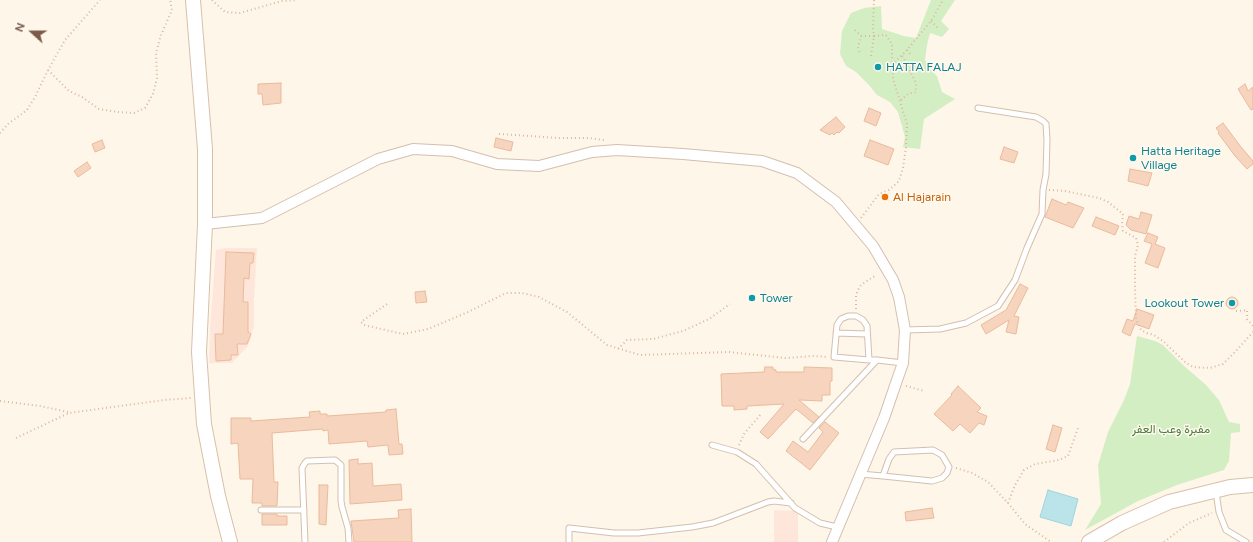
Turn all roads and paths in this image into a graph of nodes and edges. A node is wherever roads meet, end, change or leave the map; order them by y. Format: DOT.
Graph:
graph roads {
  1 [pos="100,0"];
  2 [pos="170,0"];
  3 [pos="193,0"];
  4 [pos="212,0"];
  5 [pos="297,0"];
  6 [pos="874,0"];
  7 [pos="943,0"];
  8 [pos="931,21"];
  9 [pos="938,28"];
  10 [pos="855,30"];
  11 [pos="862,36"];
  12 [pos="874,36"];
  13 [pos="907,50"];
  14 [pos="860,54"];
  15 [pos="902,55"];
  16 [pos="911,55"];
  17 [pos="871,56"];
  18 [pos="892,65"];
  19 [pos="48,70"];
  20 [pos="900,100"];
  21 [pos="978,108"];
  22 [pos="0,132"];
  23 [pos="499,134"];
  24 [pos="610,141"];
  25 [pos="1043,190"];
  26 [pos="205,224"];
  27 [pos="855,225"];
  28 [pos="876,275"];
  29 [pos="387,304"];
  30 [pos="730,304"];
  31 [pos="1236,311"];
  32 [pos="856,316"];
  33 [pos="1253,326"];
  34 [pos="905,330"];
  35 [pos="1253,332"];
  36 [pos="836,333"];
  37 [pos="867,334"];
  38 [pos="618,349"];
  39 [pos="834,357"];
  40 [pos="869,360"];
  41 [pos="876,360"];
  42 [pos="903,363"];
  43 [pos="896,383"];
  44 [pos="924,391"];
  45 [pos="202,398"];
  46 [pos="0,401"];
  47 [pos="69,413"];
  48 [pos="761,414"];
  49 [pos="1078,428"];
  50 [pos="16,438"];
  51 [pos="803,438"];
  52 [pos="712,445"];
  53 [pos="737,452"];
  54 [pos="949,467"];
  55 [pos="860,474"];
  56 [pos="883,476"];
  57 [pos="1253,485"];
  58 [pos="1215,491"];
  59 [pos="791,503"];
  60 [pos="1008,503"];
  61 [pos="261,510"];
  62 [pos="304,510"];
  63 [pos="1219,512"];
  64 [pos="837,527"];
  65 [pos="230,542"];
  66 [pos="305,542"];
  67 [pos="349,542"];
  68 [pos="570,542"];
  69 [pos="832,542"];
  70 [pos="1051,542"];
  71 [pos="1089,542"];
  72 [pos="1164,542"];
  73 [pos="1246,542"];
  1 -- 19 [label="path"];
  2 -- 19 [label="path"];
  3 -- 26 [label="main road"];
  4 -- 5 [label="path"];
  6 -- 12 [label="path"];
  7 -- 8 [label="path"];
  8 -- 9 [label="path"];
  8 -- 13 [label="path"];
  10 -- 11 [label="path"];
  11 -- 12 [label="path"];
  11 -- 14 [label="path"];
  12 -- 17 [label="path"];
  12 -- 18 [label="path"];
  13 -- 15 [label="path"];
  13 -- 16 [label="path"];
  15 -- 18 [label="path"];
  15 -- 20 [label="path"];
  18 -- 20 [label="path"];
  19 -- 22 [label="path"];
  20 -- 27 [label="path"];
  21 -- 25 [label="lane"];
  23 -- 24 [label="path"];
  25 -- 34 [label="lane"];
  25 -- 35 [label="path"];
  26 -- 27 [label="street"];
  26 -- 45 [label="main road"];
  27 -- 34 [label="street"];
  28 -- 32 [label="path"];
  29 -- 38 [label="path"];
  30 -- 38 [label="path"];
  31 -- 33 [label="path"];
  32 -- 36 [label="lane"];
  32 -- 37 [label="lane"];
  34 -- 42 [label="street"];
  36 -- 37 [label="lane"];
  36 -- 39 [label="lane"];
  37 -- 40 [label="lane"];
  38 -- 39 [label="path"];
  39 -- 40 [label="lane"];
  40 -- 41 [label="lane"];
  41 -- 42 [label="lane"];
  41 -- 51 [label="lane"];
  42 -- 43 [label="street"];
  43 -- 44 [label="path"];
  43 -- 55 [label="street"];
  45 -- 47 [label="path"];
  45 -- 65 [label="main road"];
  46 -- 47 [label="path"];
  47 -- 50 [label="path"];
  48 -- 53 [label="path"];
  49 -- 60 [label="path"];
  52 -- 53 [label="lane"];
  53 -- 59 [label="lane"];
  54 -- 56 [label="lane"];
  54 -- 56 [label="lane"];
  54 -- 60 [label="path"];
  55 -- 56 [label="lane"];
  55 -- 64 [label="street"];
  57 -- 58 [label="main road"];
  58 -- 63 [label="lane"];
  58 -- 71 [label="main road"];
  59 -- 64 [label="lane"];
  59 -- 68 [label="lane"];
  60 -- 70 [label="path"];
  61 -- 62 [label="lane"];
  62 -- 66 [label="lane"];
  62 -- 67 [label="lane"];
  63 -- 72 [label="path"];
  63 -- 73 [label="lane"];
  64 -- 69 [label="street"];
}
